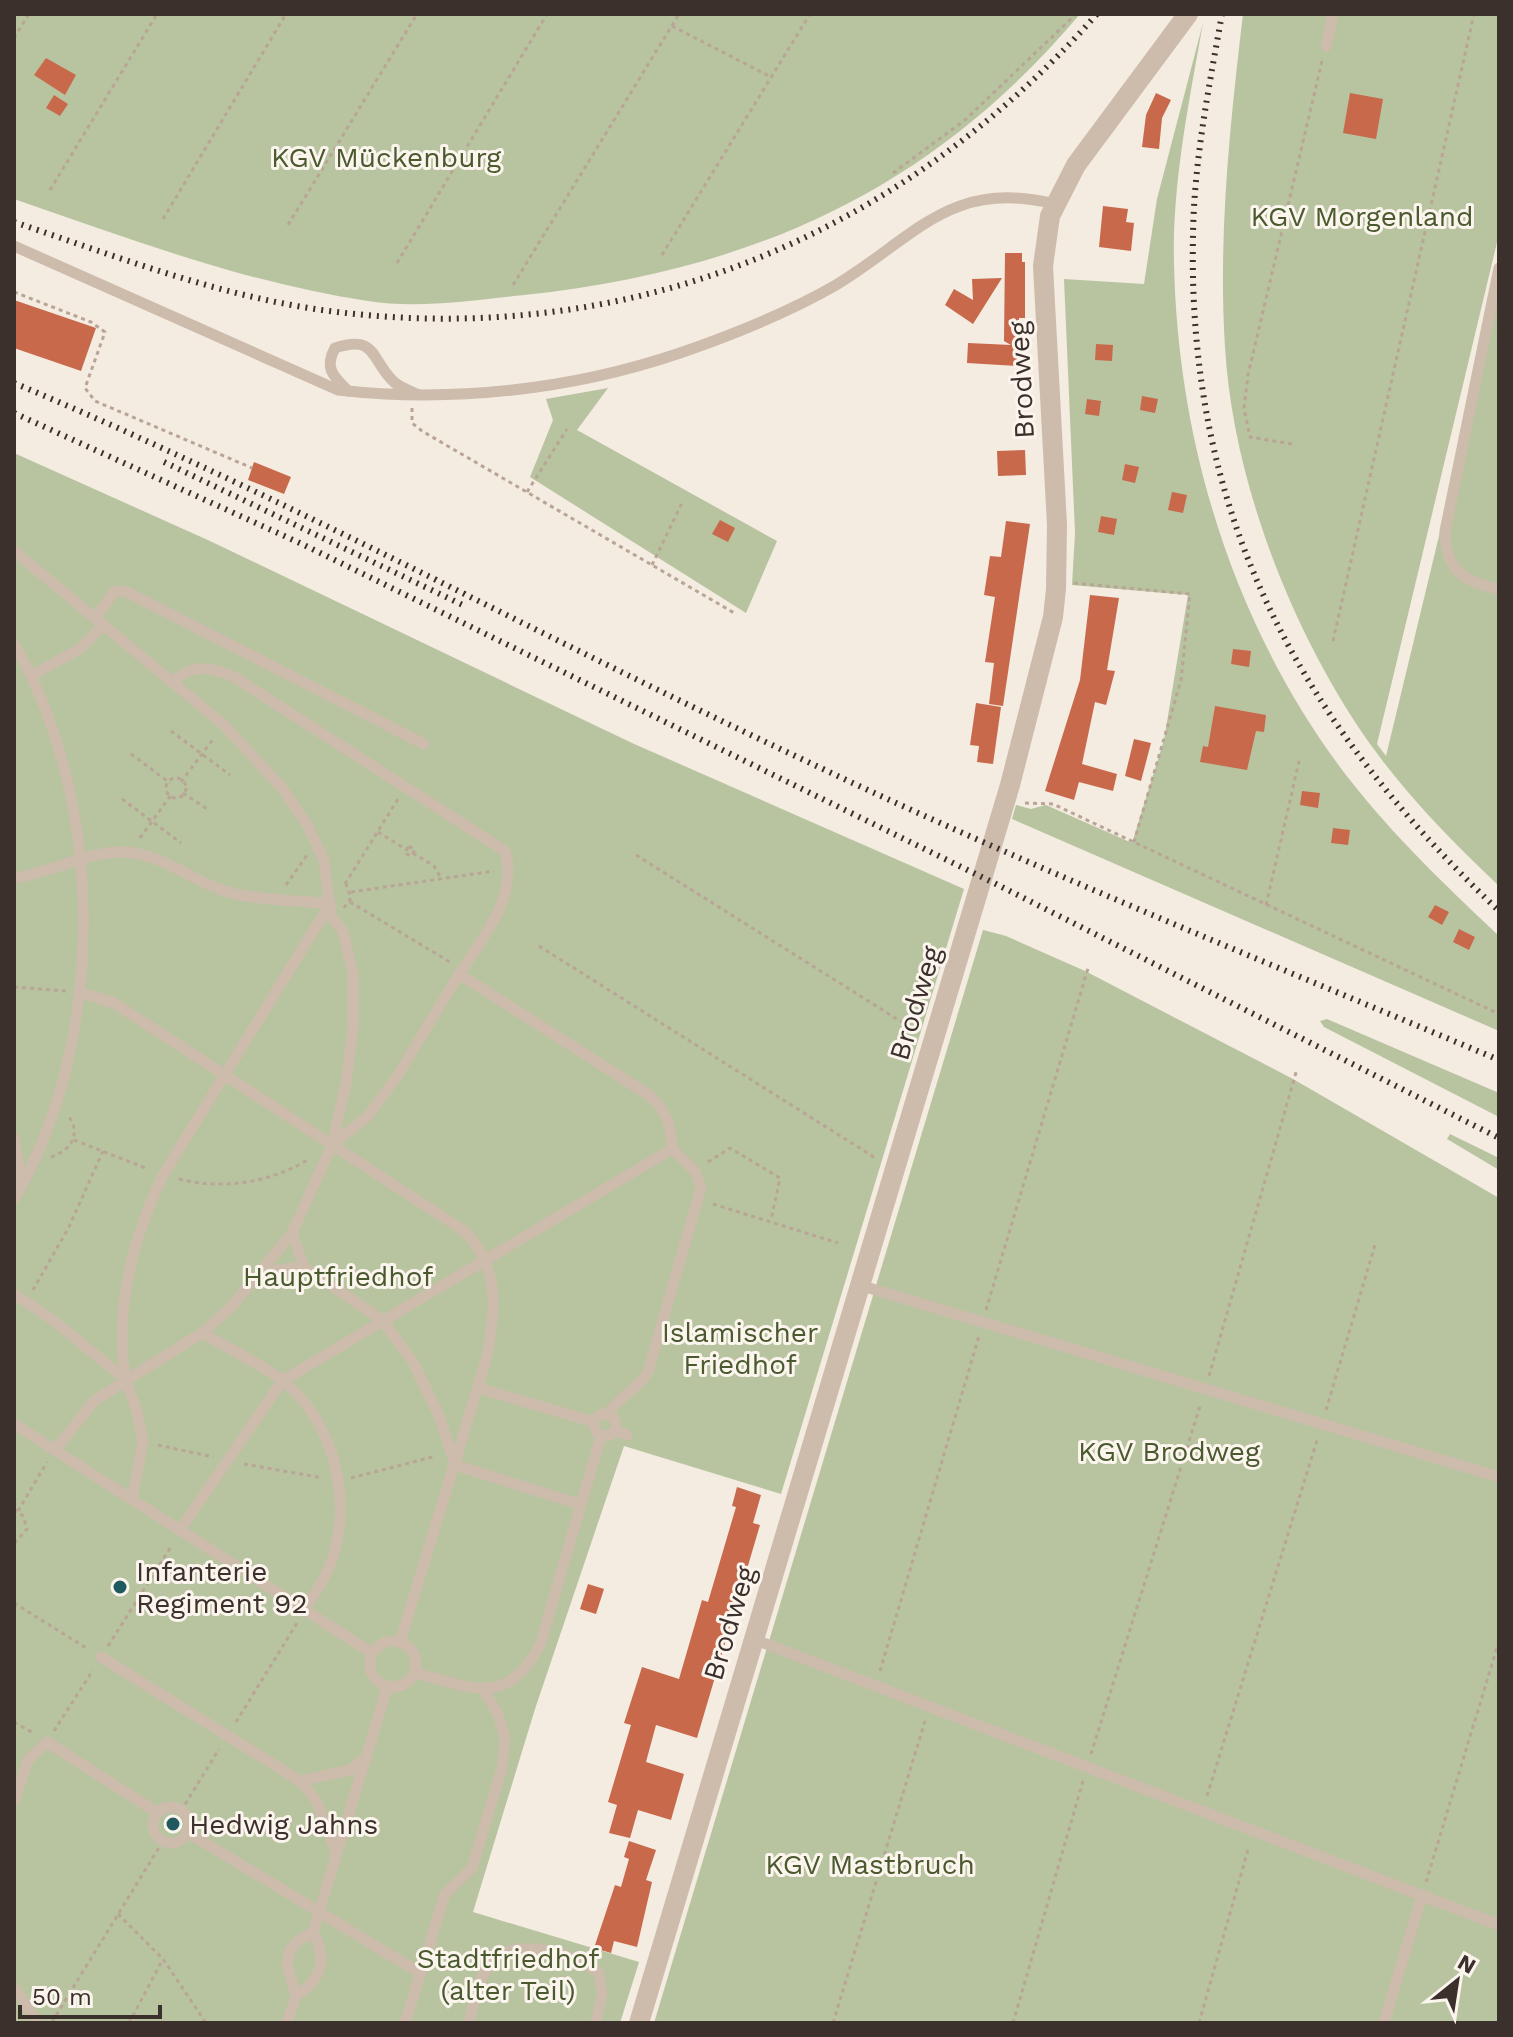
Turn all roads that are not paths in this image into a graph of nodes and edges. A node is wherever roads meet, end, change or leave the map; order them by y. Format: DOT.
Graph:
graph roads {
  1 [pos="1188,14"];
  2 [pos="1333,14"];
  3 [pos="1326,46"];
  4 [pos="1054,204"];
  5 [pos="14,246"];
  6 [pos="1499,268"];
  7 [pos="348,391"];
  8 [pos="421,396"];
  9 [pos="14,551"];
  10 [pos="1499,589"];
  11 [pos="99,622"];
  12 [pos="14,644"];
  13 [pos="32,675"];
  14 [pos="173,682"];
  15 [pos="424,744"];
  16 [pos="80,860"];
  17 [pos="14,878"];
  18 [pos="330,904"];
  19 [pos="461,971"];
  20 [pos="82,993"];
  21 [pos="224,1075"];
  22 [pos="14,1138"];
  23 [pos="332,1145"];
  24 [pos="672,1149"];
  25 [pos="22,1186"];
  26 [pos="14,1199"];
  27 [pos="292,1233"];
  28 [pos="487,1258"];
  29 [pos="304,1267"];
  30 [pos="263,1271"];
  31 [pos="859,1285"];
  32 [pos="14,1294"];
  33 [pos="382,1320"];
  34 [pos="202,1333"];
  35 [pos="125,1379"];
  36 [pos="282,1381"];
  37 [pos="478,1388"];
  38 [pos="607,1415"];
  39 [pos="594,1422"];
  40 [pos="14,1424"];
  41 [pos="615,1430"];
  42 [pos="627,1435"];
  43 [pos="601,1436"];
  44 [pos="51,1455"];
  45 [pos="455,1465"];
  46 [pos="1499,1477"];
  47 [pos="132,1499"];
  48 [pos="579,1504"];
  49 [pos="180,1530"];
  50 [pos="305,1609"];
  51 [pos="753,1639"];
  52 [pos="400,1642"];
  53 [pos="372,1653"];
  54 [pos="101,1657"];
  55 [pos="415,1673"];
  56 [pos="387,1688"];
  57 [pos="484,1691"];
  58 [pos="366,1758"];
  59 [pos="28,1760"];
  60 [pos="14,1763"];
  61 [pos="300,1781"];
  62 [pos="14,1801"];
  63 [pos="158,1813"];
  64 [pos="187,1832"];
  65 [pos="336,1852"];
  66 [pos="1422,1895"];
  67 [pos="319,1914"];
  68 [pos="1499,1925"];
  69 [pos="313,1932"];
  70 [pos="420,1973"];
  71 [pos="14,1987"];
  72 [pos="296,1996"];
  73 [pos="38,2023"];
  74 [pos="287,2023"];
  75 [pos="405,2023"];
  76 [pos="469,2023"];
  77 [pos="596,2023"];
  78 [pos="639,2023"];
  79 [pos="1384,2023"];
  1 -- 4 [label="street, Brodweg"];
  2 -- 3 [label="lane"];
  4 -- 8 [label="lane"];
  4 -- 31 [label="street, Brodweg"];
  5 -- 7 [label="lane"];
  6 -- 10 [label="lane"];
  7 -- 8 [label="lane"];
  7 -- 8 [label="lane"];
  9 -- 11 [label="lane"];
  11 -- 13 [label="lane"];
  11 -- 14 [label="lane"];
  11 -- 15 [label="lane"];
  12 -- 13 [label="lane"];
  13 -- 16 [label="lane"];
  14 -- 18 [label="lane"];
  14 -- 19 [label="lane"];
  16 -- 17 [label="lane"];
  16 -- 18 [label="lane"];
  16 -- 20 [label="lane"];
  18 -- 21 [label="lane"];
  18 -- 23 [label="lane"];
  19 -- 23 [label="lane"];
  19 -- 24 [label="lane"];
  20 -- 21 [label="lane"];
  20 -- 25 [label="lane"];
  21 -- 23 [label="lane"];
  21 -- 35 [label="lane"];
  22 -- 25 [label="lane"];
  23 -- 27 [label="lane"];
  23 -- 28 [label="lane"];
  24 -- 28 [label="lane"];
  24 -- 38 [label="lane"];
  25 -- 26 [label="lane"];
  27 -- 29 [label="lane"];
  27 -- 30 [label="lane"];
  28 -- 33 [label="lane"];
  28 -- 37 [label="lane"];
  29 -- 30 [label="lane"];
  29 -- 33 [label="lane"];
  30 -- 34 [label="lane"];
  31 -- 46 [label="lane"];
  31 -- 51 [label="street, Brodweg"];
  32 -- 35 [label="lane"];
  33 -- 36 [label="lane"];
  33 -- 45 [label="lane"];
  34 -- 35 [label="lane"];
  34 -- 36 [label="lane"];
  35 -- 44 [label="lane"];
  35 -- 47 [label="lane"];
  36 -- 49 [label="lane"];
  36 -- 50 [label="lane"];
  37 -- 39 [label="lane"];
  37 -- 45 [label="lane"];
  38 -- 39 [label="lane"];
  38 -- 41 [label="lane"];
  39 -- 43 [label="lane"];
  40 -- 44 [label="lane"];
  41 -- 42 [label="lane"];
  41 -- 43 [label="lane"];
  43 -- 48 [label="lane"];
  44 -- 47 [label="lane"];
  45 -- 48 [label="lane"];
  45 -- 52 [label="lane"];
  47 -- 49 [label="lane"];
  48 -- 57 [label="lane"];
  49 -- 50 [label="lane"];
  50 -- 53 [label="lane"];
  51 -- 66 [label="lane"];
  51 -- 78 [label="street, Brodweg"];
  52 -- 53 [label="lane"];
  52 -- 55 [label="lane"];
  53 -- 56 [label="lane"];
  54 -- 61 [label="lane"];
  55 -- 56 [label="lane"];
  55 -- 57 [label="lane"];
  56 -- 58 [label="lane"];
  57 -- 70 [label="lane"];
  58 -- 61 [label="lane"];
  58 -- 65 [label="lane"];
  59 -- 60 [label="lane"];
  59 -- 62 [label="lane"];
  59 -- 63 [label="lane"];
  61 -- 65 [label="lane"];
  63 -- 64 [label="lane"];
  63 -- 64 [label="lane"];
  64 -- 67 [label="lane"];
  65 -- 67 [label="lane"];
  66 -- 68 [label="lane"];
  66 -- 79 [label="lane"];
  67 -- 69 [label="lane"];
  67 -- 70 [label="lane"];
  69 -- 72 [label="lane"];
  69 -- 72 [label="lane"];
  70 -- 75 [label="lane"];
  71 -- 73 [label="lane"];
  72 -- 74 [label="lane"];
  76 -- 77 [label="lane"];
}
